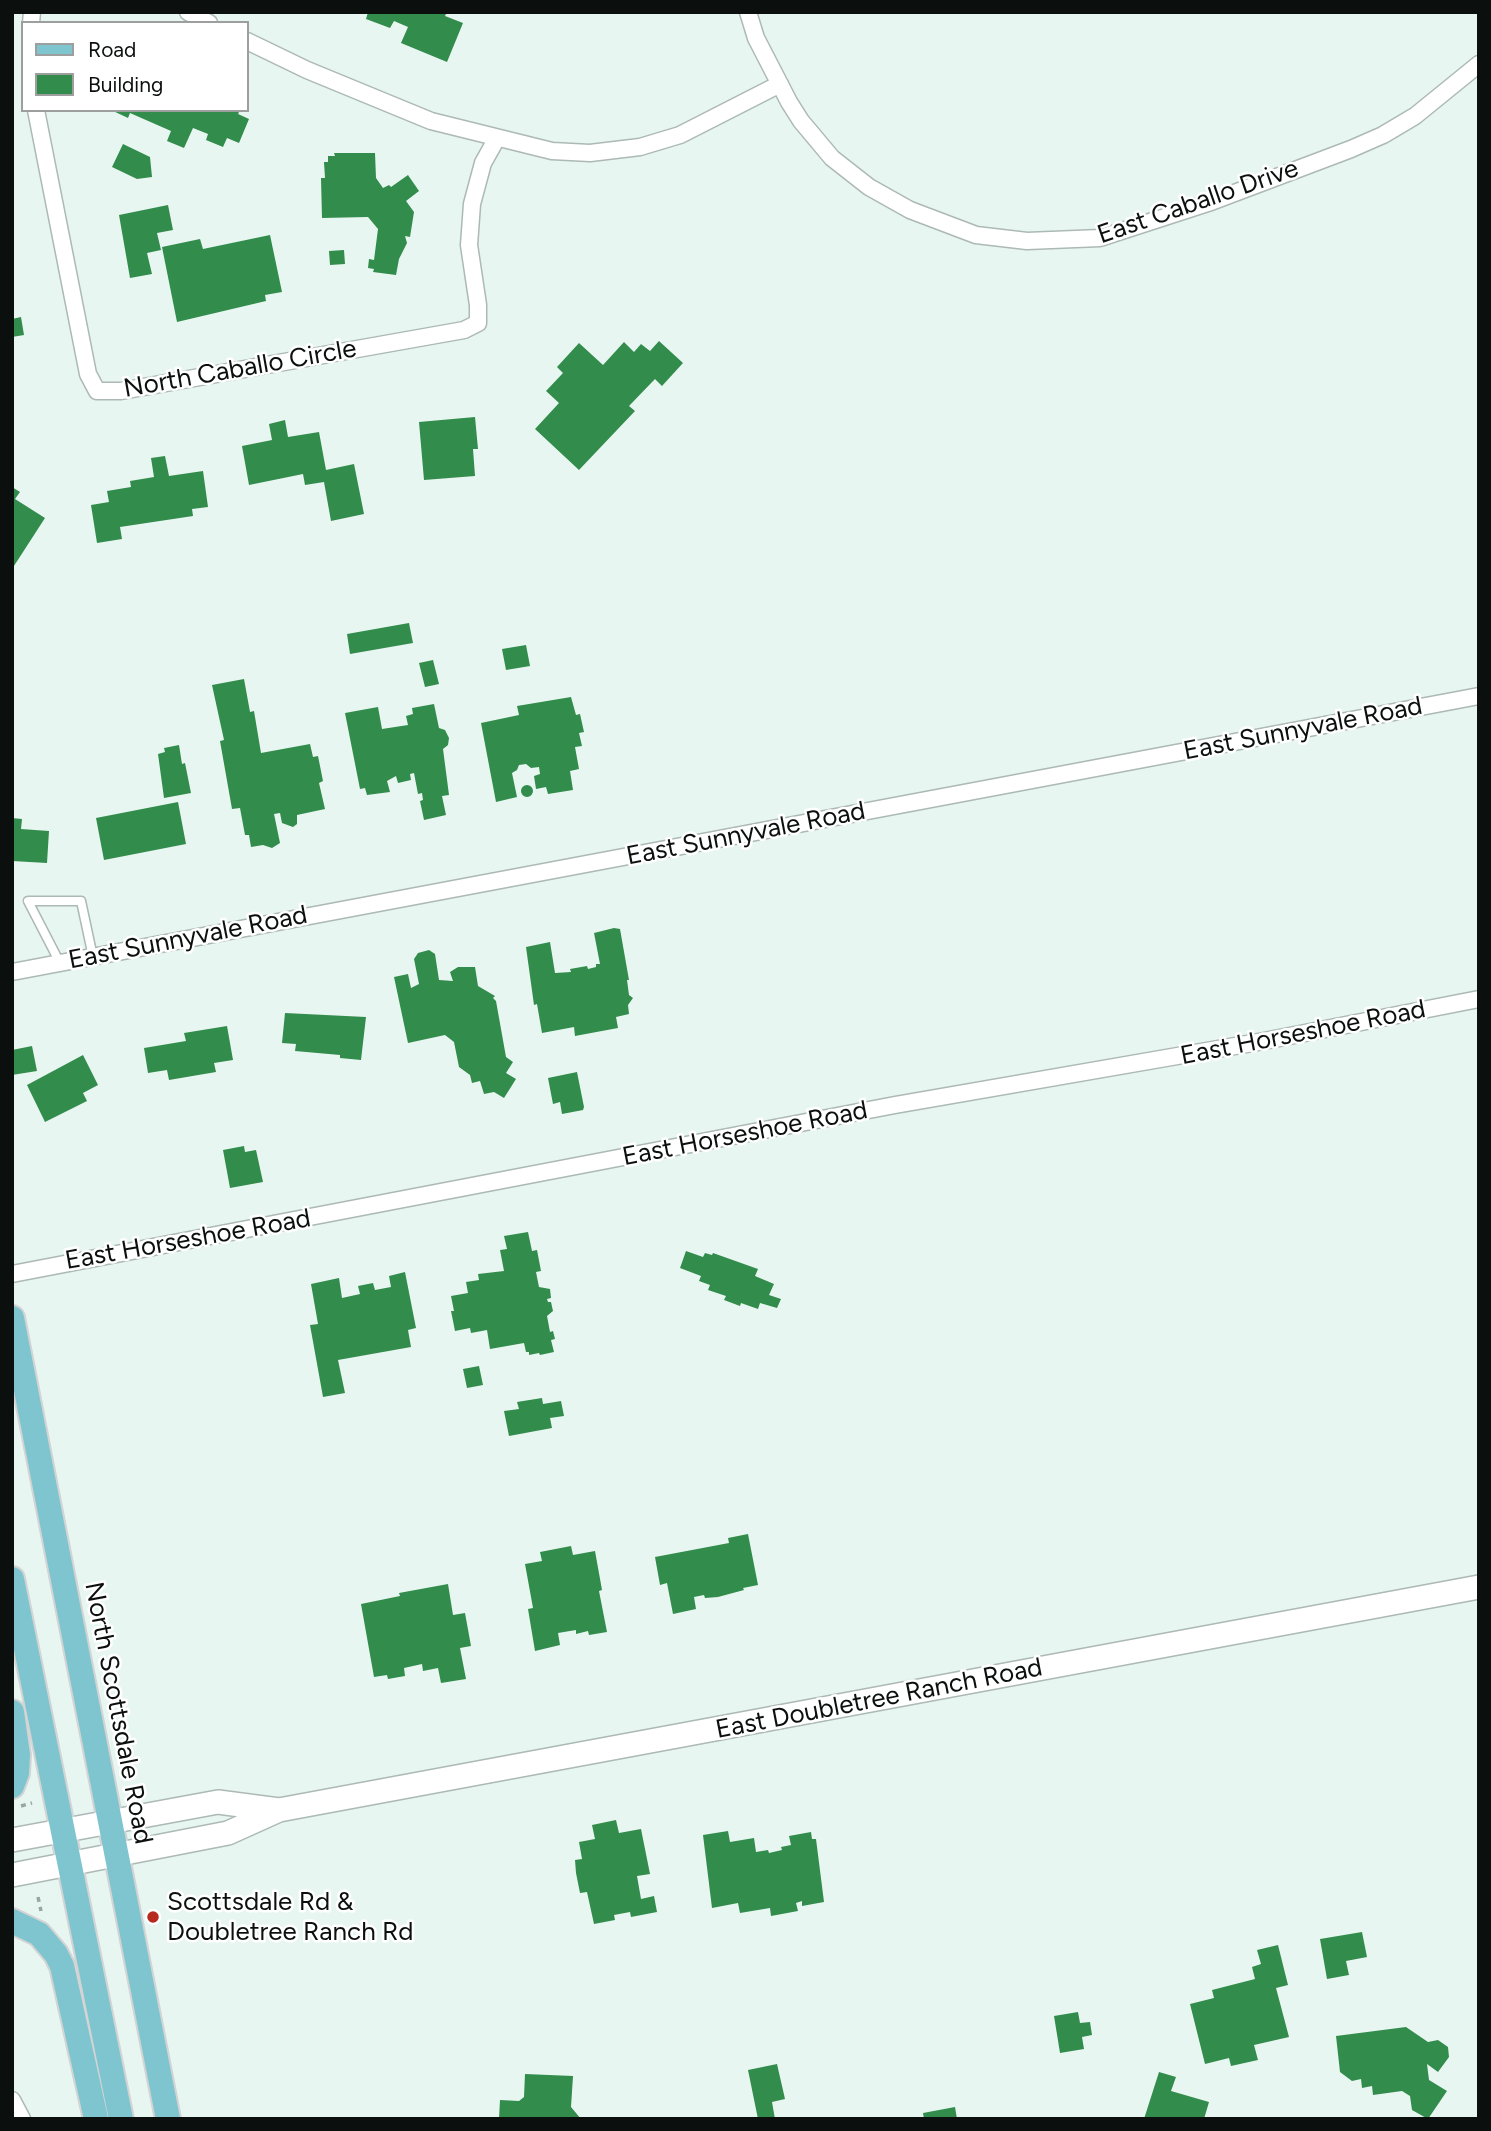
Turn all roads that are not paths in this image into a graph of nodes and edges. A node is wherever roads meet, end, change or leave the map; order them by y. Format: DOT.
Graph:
graph roads {
  1 [pos="188,12"];
  2 [pos="748,12"];
  3 [pos="205,21"];
  4 [pos="248,41"];
  5 [pos="1479,64"];
  6 [pos="780,84"];
  7 [pos="36,112"];
  8 [pos="497,138"];
  9 [pos="1479,696"];
  10 [pos="93,957"];
  11 [pos="60,962"];
  12 [pos="12,972"];
  13 [pos="1479,999"];
  14 [pos="12,1274"];
  15 [pos="12,1318"];
  16 [pos="12,1403"];
  17 [pos="40,1468"];
  18 [pos="12,1579"];
  19 [pos="1479,1587"];
  20 [pos="12,1712"];
  21 [pos="18,1796"];
  22 [pos="279,1810"];
  23 [pos="109,1822"];
  24 [pos="63,1830"];
  25 [pos="12,1840"];
  26 [pos="116,1854"];
  27 [pos="70,1863"];
  28 [pos="12,1875"];
  29 [pos="12,1921"];
  30 [pos="12,2099"];
  31 [pos="22,2119"];
  32 [pos="96,2119"];
  33 [pos="121,2119"];
  34 [pos="168,2119"];
  1 -- 3 [label="street"];
  2 -- 6 [label="street, East Caballo Drive"];
  4 -- 8 [label="street"];
  5 -- 6 [label="street, East Caballo Drive"];
  6 -- 8 [label="street"];
  7 -- 8 [label="street, North Caballo Circle"];
  9 -- 10 [label="street, East Sunnyvale Road"];
  10 -- 11 [label="street, East Sunnyvale Road"];
  10 -- 11 [label="lane"];
  11 -- 12 [label="street, East Sunnyvale Road"];
  13 -- 14 [label="street, East Horseshoe Road"];
  15 -- 17 [label="main road, North Scottsdale Road"];
  16 -- 17 [label="main road"];
  17 -- 23 [label="main road, North Scottsdale Road"];
  18 -- 24 [label="main road"];
  19 -- 22 [label="main road, East Doubletree Ranch Road"];
  20 -- 21 [label="main road"];
  22 -- 23 [label="main road, East Doubletree Ranch Road"];
  22 -- 26 [label="main road, East Doubletree Ranch Road"];
  23 -- 24 [label="main road, East Doubletree Ranch Road"];
  23 -- 26 [label="main road, North Scottsdale Road"];
  24 -- 25 [label="main road, East Doubletree Ranch Road"];
  24 -- 27 [label="main road"];
  26 -- 27 [label="main road, East Doubletree Ranch Road"];
  26 -- 34 [label="main road, North Scottsdale Road"];
  27 -- 28 [label="main road, East Doubletree Ranch Road"];
  27 -- 33 [label="main road"];
  29 -- 32 [label="main road"];
  30 -- 31 [label="street"];
}
